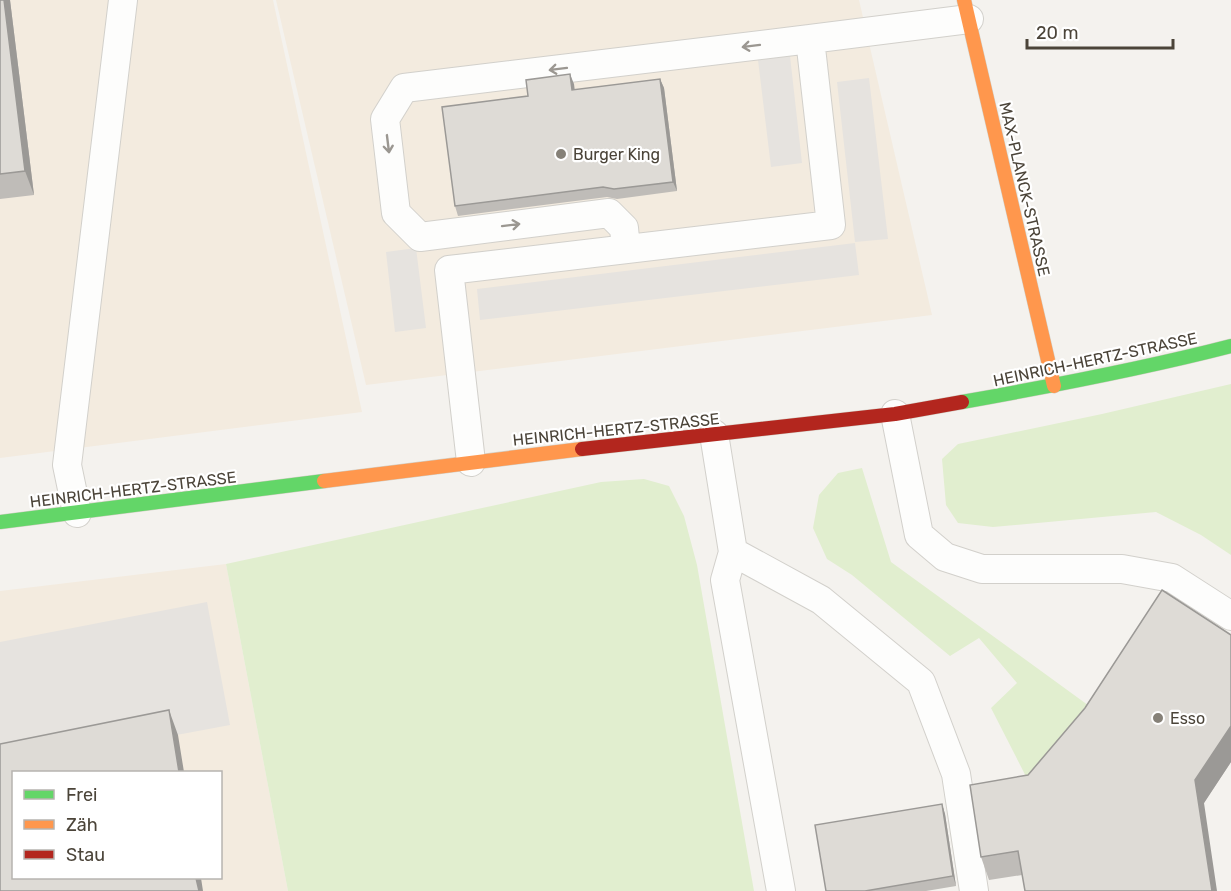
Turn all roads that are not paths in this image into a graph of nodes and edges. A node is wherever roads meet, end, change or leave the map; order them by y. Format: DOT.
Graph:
graph roads {
  1 [pos="123,0"];
  2 [pos="966,10"];
  3 [pos="810,39"];
  4 [pos="626,249"];
  5 [pos="1231,346"];
  6 [pos="1054,386"];
  7 [pos="895,414"];
  8 [pos="714,434"];
  9 [pos="471,462"];
  10 [pos="77,513"];
  11 [pos="0,522"];
  12 [pos="734,552"];
  13 [pos="1231,616"];
  14 [pos="781,891"];
  15 [pos="974,891"];
  1 -- 10 [label="lane"];
  2 -- 3 [label="lane"];
  2 -- 6 [label="street, MAX-PLANCK-STRASSE"];
  3 -- 4 [label="lane"];
  3 -- 4 [label="lane, one-way"];
  4 -- 9 [label="lane"];
  5 -- 6 [label="street, HEINRICH-HERTZ-STRASSE"];
  6 -- 7 [label="street, HEINRICH-HERTZ-STRASSE"];
  7 -- 8 [label="street, HEINRICH-HERTZ-STRASSE"];
  7 -- 13 [label="lane"];
  8 -- 9 [label="street, HEINRICH-HERTZ-STRASSE"];
  8 -- 12 [label="lane"];
  9 -- 10 [label="street, HEINRICH-HERTZ-STRASSE"];
  10 -- 11 [label="street, HEINRICH-HERTZ-STRASSE"];
  12 -- 14 [label="lane"];
  12 -- 15 [label="lane"];
}
